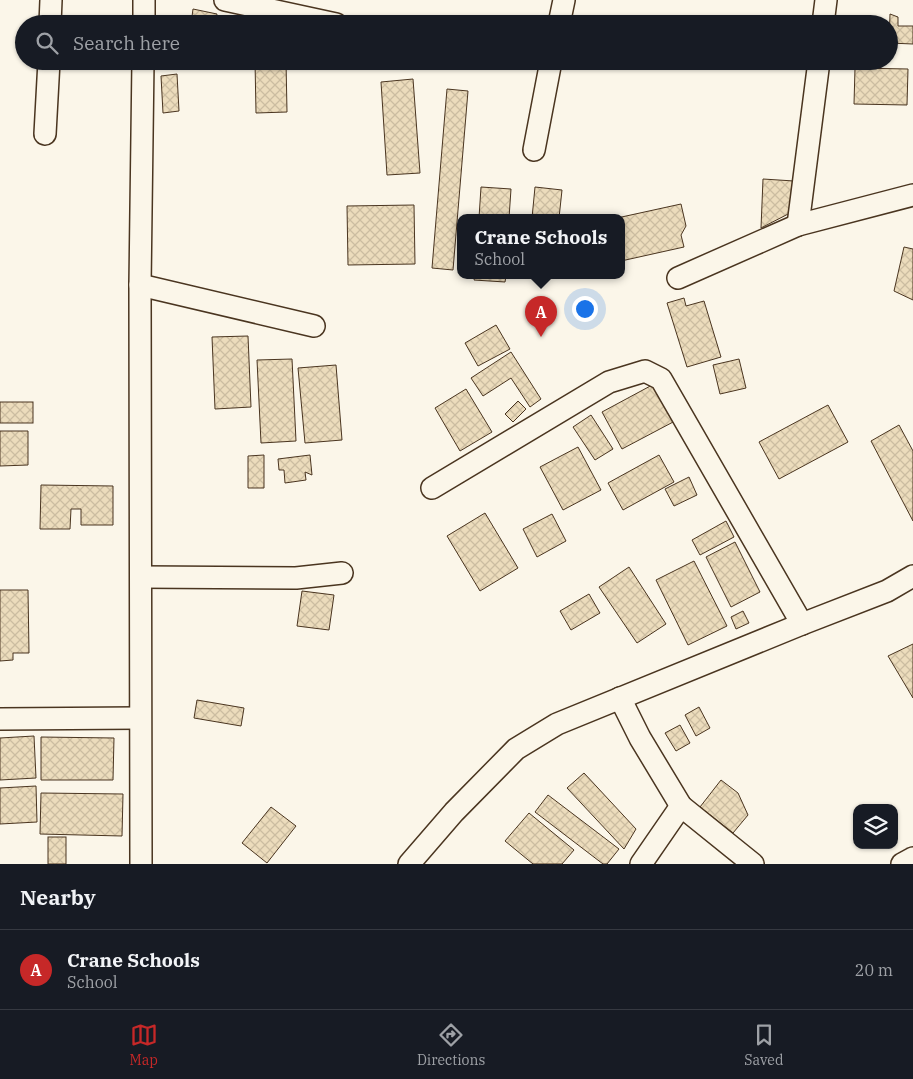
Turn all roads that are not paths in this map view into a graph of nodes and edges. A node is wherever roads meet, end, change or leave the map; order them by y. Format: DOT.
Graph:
graph roads {
  1 [pos="51,0"];
  2 [pos="144,0"];
  3 [pos="225,0"];
  4 [pos="564,0"];
  5 [pos="826,0"];
  6 [pos="50,15"];
  7 [pos="144,15"];
  8 [pos="294,15"];
  9 [pos="561,15"];
  10 [pos="824,15"];
  11 [pos="48,70"];
  12 [pos="143,70"];
  13 [pos="549,70"];
  14 [pos="818,70"];
  15 [pos="46,134"];
  16 [pos="534,150"];
  17 [pos="913,195"];
  18 [pos="798,225"];
  19 [pos="678,278"];
  20 [pos="140,286"];
  21 [pos="314,326"];
  22 [pos="432,488"];
  23 [pos="342,573"];
  24 [pos="913,576"];
  25 [pos="141,577"];
  26 [pos="802,624"];
  27 [pos="620,698"];
  28 [pos="140,718"];
  29 [pos="0,719"];
  30 [pos="681,806"];
  31 [pos="913,858"];
  32 [pos="140,864"];
  33 [pos="408,864"];
  34 [pos="641,864"];
  35 [pos="753,864"];
  36 [pos="902,864"];
  1 -- 6 [label="street"];
  2 -- 7 [label="street"];
  3 -- 8 [label="street"];
  4 -- 9 [label="street"];
  5 -- 10 [label="street"];
  11 -- 15 [label="street"];
  12 -- 20 [label="street"];
  13 -- 16 [label="street"];
  14 -- 18 [label="street"];
  17 -- 18 [label="street"];
  18 -- 19 [label="street"];
  20 -- 21 [label="street"];
  20 -- 25 [label="street"];
  22 -- 26 [label="street"];
  23 -- 25 [label="street"];
  24 -- 26 [label="street"];
  25 -- 28 [label="street"];
  26 -- 27 [label="street"];
  27 -- 30 [label="street"];
  27 -- 33 [label="street"];
  28 -- 29 [label="street"];
  28 -- 32 [label="street"];
  30 -- 34 [label="street"];
  30 -- 35 [label="street"];
  31 -- 36 [label="street"];
}
